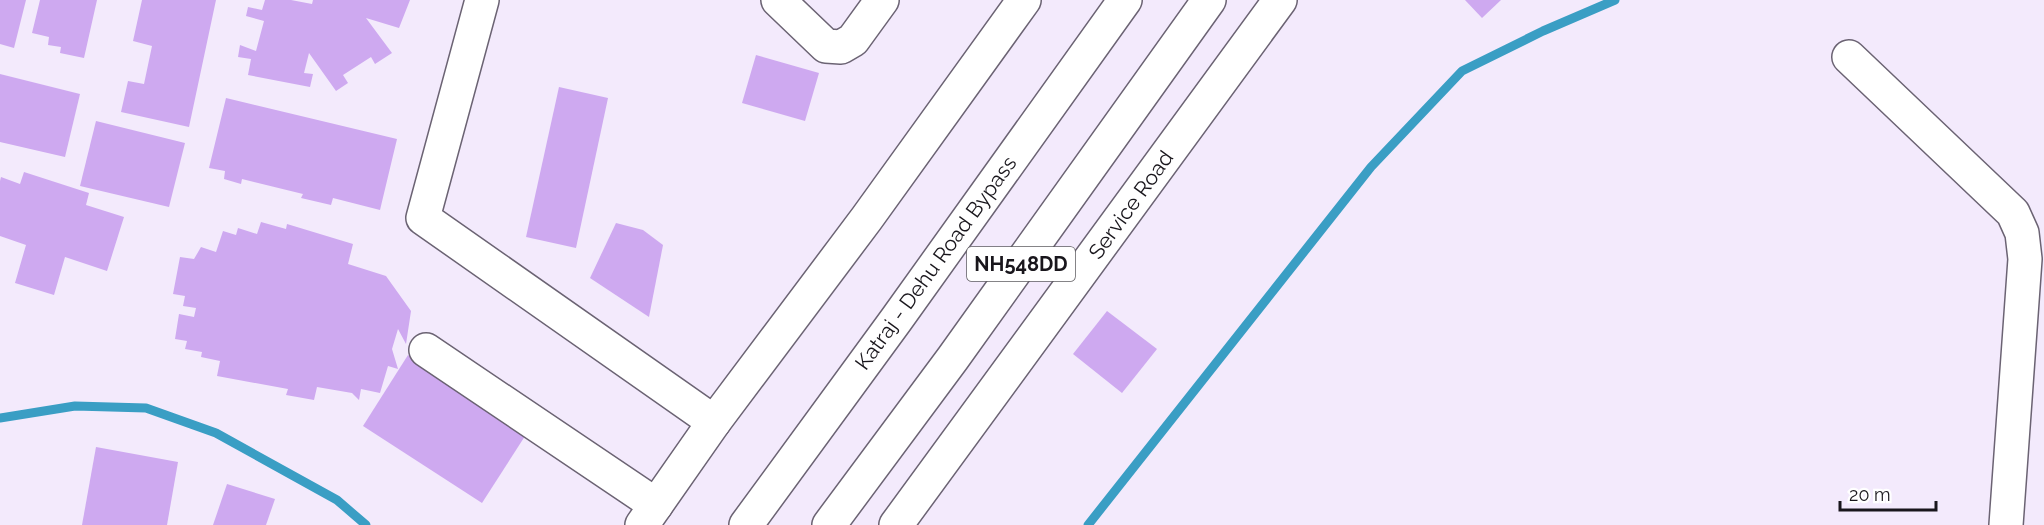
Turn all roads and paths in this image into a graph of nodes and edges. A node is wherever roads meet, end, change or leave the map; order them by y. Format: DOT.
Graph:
graph roads {
  1 [pos="482,0"];
  2 [pos="778,0"];
  3 [pos="882,0"];
  4 [pos="1024,0"];
  5 [pos="1125,0"];
  6 [pos="1209,0"];
  7 [pos="1280,0"];
  8 [pos="1849,57"];
  9 [pos="426,351"];
  10 [pos="714,422"];
  11 [pos="649,515"];
  12 [pos="746,525"];
  13 [pos="829,525"];
  14 [pos="896,525"];
  15 [pos="2006,525"];
  1 -- 10 [label="main road"];
  2 -- 3 [label="main road"];
  4 -- 10 [label="main road"];
  5 -- 12 [label="main road, Katraj - Dehu Road Bypass / NH548DD"];
  6 -- 13 [label="main road, NH548DD"];
  7 -- 14 [label="main road, Service Road"];
  8 -- 15 [label="main road"];
  9 -- 11 [label="main road"];
  10 -- 11 [label="main road"];
}
